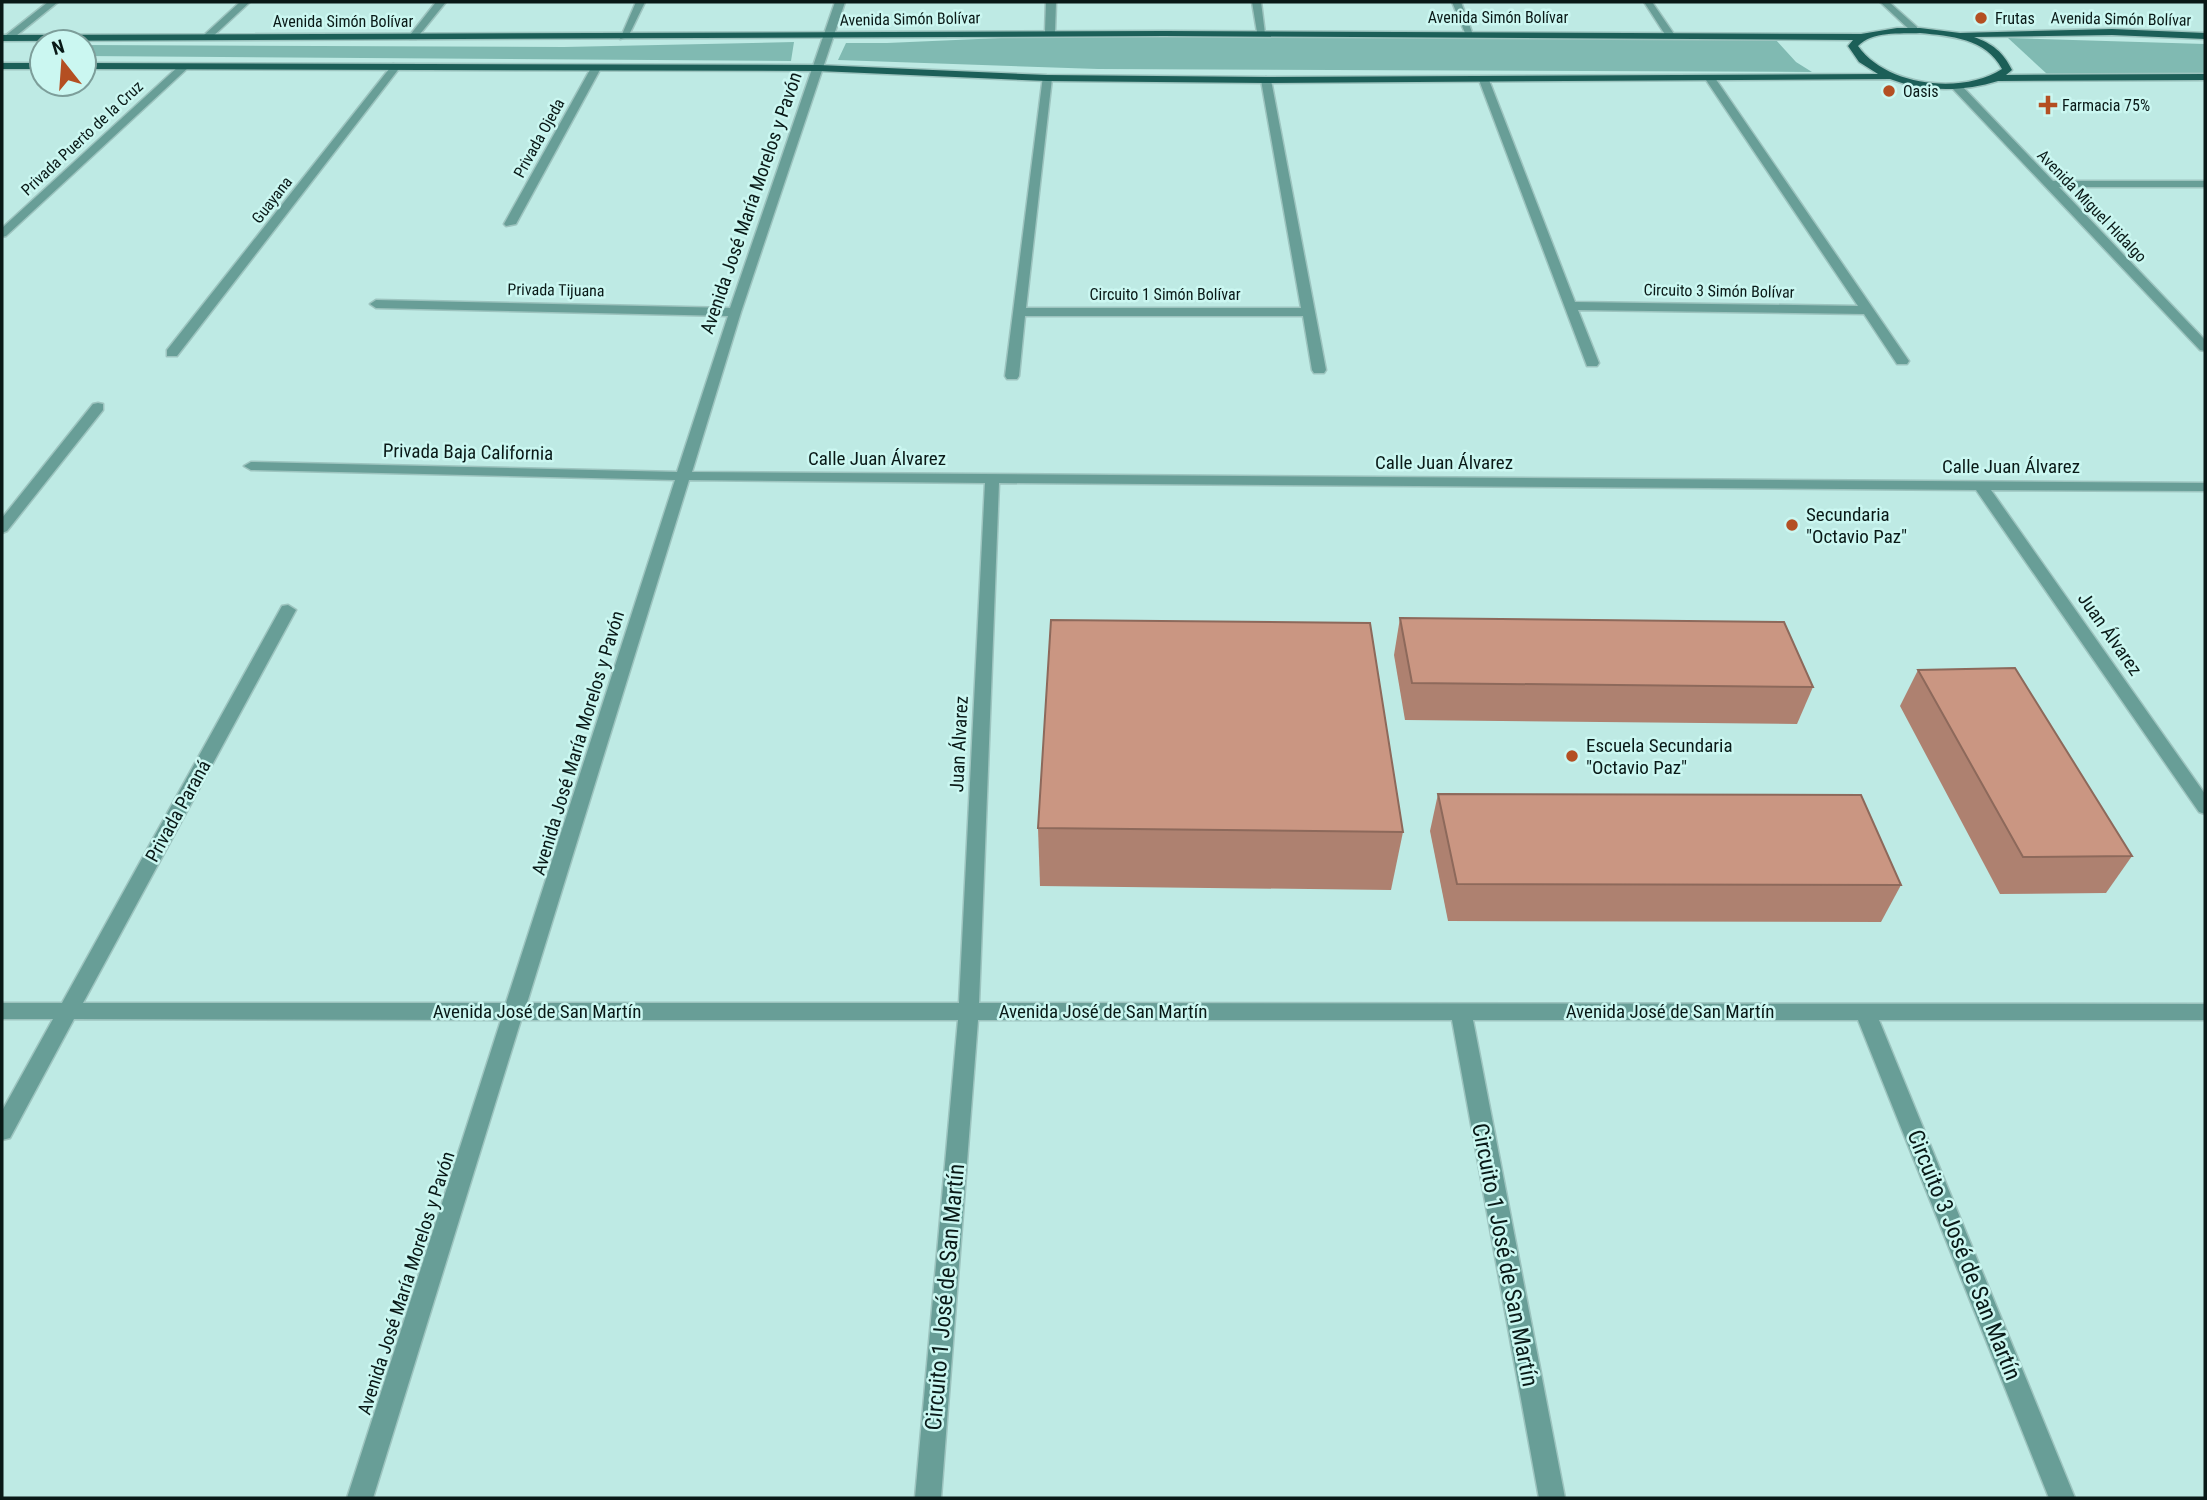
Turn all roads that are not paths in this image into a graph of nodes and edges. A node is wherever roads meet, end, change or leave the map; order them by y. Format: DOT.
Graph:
graph roads {
  1 [pos="53,2"];
  2 [pos="245,2"];
  3 [pos="442,2"];
  4 [pos="640,2"];
  5 [pos="840,2"];
  6 [pos="1051,2"];
  7 [pos="1256,2"];
  8 [pos="1456,2"];
  9 [pos="1648,2"];
  10 [pos="1884,2"];
  11 [pos="1914,29"];
  12 [pos="1049,32"];
  13 [pos="1262,32"];
  14 [pos="1470,33"];
  15 [pos="1669,34"];
  16 [pos="1952,35"];
  17 [pos="828,36"];
  18 [pos="2205,36"];
  19 [pos="207,37"];
  20 [pos="413,37"];
  21 [pos="623,37"];
  22 [pos="1861,37"];
  23 [pos="5,38"];
  24 [pos="2,66"];
  25 [pos="28,66"];
  26 [pos="98,66"];
  27 [pos="184,66"];
  28 [pos="396,66"];
  29 [pos="596,68"];
  30 [pos="819,68"];
  31 [pos="1896,77"];
  32 [pos="2205,77"];
  33 [pos="1047,78"];
  34 [pos="1999,78"];
  35 [pos="1266,80"];
  36 [pos="1484,80"];
  37 [pos="1711,80"];
  38 [pos="1956,86"];
  39 [pos="2049,184"];
  40 [pos="2205,184"];
  41 [pos="510,224"];
  42 [pos="2,234"];
  43 [pos="376,304"];
  44 [pos="1571,306"];
  45 [pos="1867,310"];
  46 [pos="735,312"];
  47 [pos="1019,312"];
  48 [pos="1310,312"];
  49 [pos="2188,329"];
  50 [pos="2205,329"];
  51 [pos="2205,347"];
  52 [pos="172,353"];
  53 [pos="1902,361"];
  54 [pos="1592,363"];
  55 [pos="1319,370"];
  56 [pos="1012,376"];
  57 [pos="98,407"];
  58 [pos="251,466"];
  59 [pos="683,475"];
  60 [pos="992,478"];
  61 [pos="1980,485"];
  62 [pos="2205,487"];
  63 [pos="2,528"];
  64 [pos="288,610"];
  65 [pos="2205,807"];
  66 [pos="2,1011"];
  67 [pos="67,1011"];
  68 [pos="516,1011"];
  69 [pos="968,1011"];
  70 [pos="1461,1011"];
  71 [pos="1866,1012"];
  72 [pos="2205,1012"];
  73 [pos="2,1131"];
  74 [pos="360,1498"];
  75 [pos="928,1498"];
  76 [pos="1552,1498"];
  77 [pos="2062,1498"];
  1 -- 23 [label="street"];
  2 -- 19 [label="street"];
  3 -- 20 [label="street"];
  4 -- 21 [label="street"];
  5 -- 17 [label="street, Avenida José María Morelos y Pavón"];
  6 -- 12 [label="street"];
  7 -- 13 [label="street"];
  8 -- 14 [label="street"];
  9 -- 15 [label="street"];
  10 -- 11 [label="street"];
  11 -- 16 [label="main road, Avenida Simón Bolívar"];
  11 -- 22 [label="main road, Avenida Simón Bolívar"];
  12 -- 13 [label="main road, Avenida Simón Bolívar"];
  12 -- 17 [label="main road, Avenida Simón Bolívar"];
  13 -- 14 [label="main road, Avenida Simón Bolívar"];
  14 -- 15 [label="main road, Avenida Simón Bolívar"];
  15 -- 22 [label="main road, Avenida Simón Bolívar"];
  16 -- 18 [label="main road, Avenida Simón Bolívar"];
  16 -- 34 [label="main road"];
  17 -- 21 [label="main road, Avenida Simón Bolívar"];
  17 -- 30 [label="street, Avenida José María Morelos y Pavón"];
  19 -- 20 [label="main road, Avenida Simón Bolívar"];
  19 -- 23 [label="main road, Avenida Simón Bolívar"];
  20 -- 21 [label="main road, Avenida Simón Bolívar"];
  22 -- 31 [label="main road"];
  24 -- 25 [label="main road"];
  26 -- 27 [label="main road"];
  27 -- 28 [label="main road"];
  27 -- 42 [label="street, Privada Puerto de la Cruz"];
  28 -- 29 [label="main road"];
  28 -- 52 [label="street, Guayana"];
  29 -- 30 [label="main road"];
  29 -- 41 [label="street, Privada Ojeda"];
  30 -- 33 [label="main road"];
  30 -- 46 [label="street, Avenida José María Morelos y Pavón"];
  31 -- 37 [label="main road"];
  31 -- 38 [label="main road"];
  32 -- 34 [label="main road"];
  33 -- 35 [label="main road"];
  33 -- 47 [label="street"];
  34 -- 38 [label="main road"];
  35 -- 36 [label="main road"];
  35 -- 48 [label="street"];
  36 -- 37 [label="main road"];
  36 -- 44 [label="street"];
  37 -- 45 [label="street"];
  38 -- 39 [label="street, Avenida Miguel Hidalgo"];
  39 -- 40 [label="street"];
  39 -- 49 [label="street, Avenida Miguel Hidalgo"];
  43 -- 46 [label="street, Privada Tijuana"];
  44 -- 45 [label="street, Circuito 3 Simón Bolívar"];
  44 -- 54 [label="street"];
  45 -- 53 [label="street"];
  46 -- 59 [label="street, Avenida José María Morelos y Pavón"];
  47 -- 48 [label="street, Circuito 1 Simón Bolívar"];
  47 -- 56 [label="street"];
  48 -- 55 [label="street"];
  49 -- 50 [label="street"];
  49 -- 51 [label="street, Avenida Miguel Hidalgo"];
  57 -- 63 [label="street"];
  58 -- 59 [label="street, Privada Baja California"];
  59 -- 60 [label="street, Calle Juan Álvarez"];
  59 -- 68 [label="street, Avenida José María Morelos y Pavón"];
  60 -- 61 [label="street, Calle Juan Álvarez"];
  60 -- 69 [label="street, Juan Álvarez"];
  61 -- 62 [label="street, Calle Juan Álvarez"];
  61 -- 65 [label="street, Juan Álvarez"];
  64 -- 67 [label="street, Privada Paraná"];
  66 -- 67 [label="street, Avenida José de San Martín"];
  67 -- 68 [label="street, Avenida José de San Martín"];
  67 -- 73 [label="street, Privada Paraná"];
  68 -- 69 [label="street, Avenida José de San Martín"];
  68 -- 74 [label="street, Avenida José María Morelos y Pavón"];
  69 -- 70 [label="street, Avenida José de San Martín"];
  69 -- 75 [label="street, Circuito 1 José de San Martín"];
  70 -- 71 [label="street, Avenida José de San Martín"];
  70 -- 76 [label="street, Circuito 1 José de San Martín"];
  71 -- 72 [label="street, Avenida José de San Martín"];
  71 -- 77 [label="street, Circuito 3 José de San Martín"];
}
